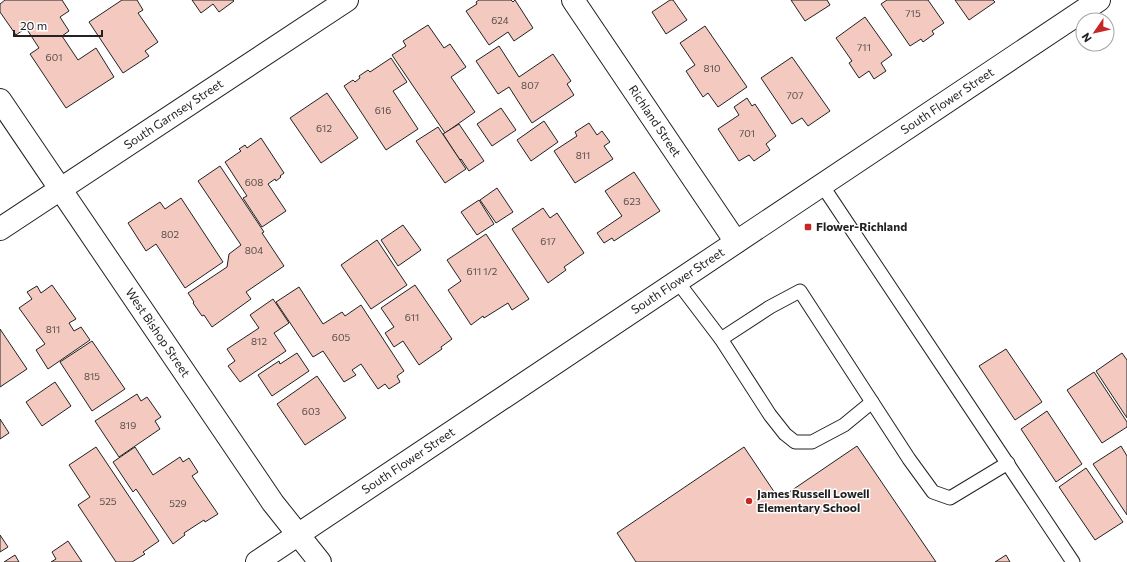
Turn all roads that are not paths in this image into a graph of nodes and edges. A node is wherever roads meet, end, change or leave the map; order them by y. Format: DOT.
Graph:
graph roads {
  1 [pos="347,0"];
  2 [pos="573,0"];
  3 [pos="1099,0"];
  4 [pos="0,100"];
  5 [pos="822,185"];
  6 [pos="60,189"];
  7 [pos="0,229"];
  8 [pos="736,242"];
  9 [pos="677,281"];
  10 [pos="721,339"];
  11 [pos="872,402"];
  12 [pos="1008,463"];
  13 [pos="298,534"];
  14 [pos="257,562"];
  15 [pos="320,562"];
  16 [pos="1073,562"];
  1 -- 6 [label="street, South Garnsey Street"];
  2 -- 8 [label="street, Richland Street"];
  3 -- 5 [label="street, South Flower Street"];
  4 -- 6 [label="street, West Bishop Street"];
  5 -- 8 [label="street, South Flower Street"];
  5 -- 12 [label="lane"];
  6 -- 7 [label="street, South Garnsey Street"];
  6 -- 13 [label="street, West Bishop Street"];
  8 -- 9 [label="street, South Flower Street"];
  9 -- 10 [label="lane"];
  9 -- 13 [label="street, South Flower Street"];
  10 -- 11 [label="lane"];
  10 -- 11 [label="lane"];
  11 -- 12 [label="lane"];
  12 -- 16 [label="lane"];
  13 -- 14 [label="street, South Flower Street"];
  13 -- 15 [label="street, West Bishop Street"];
}
